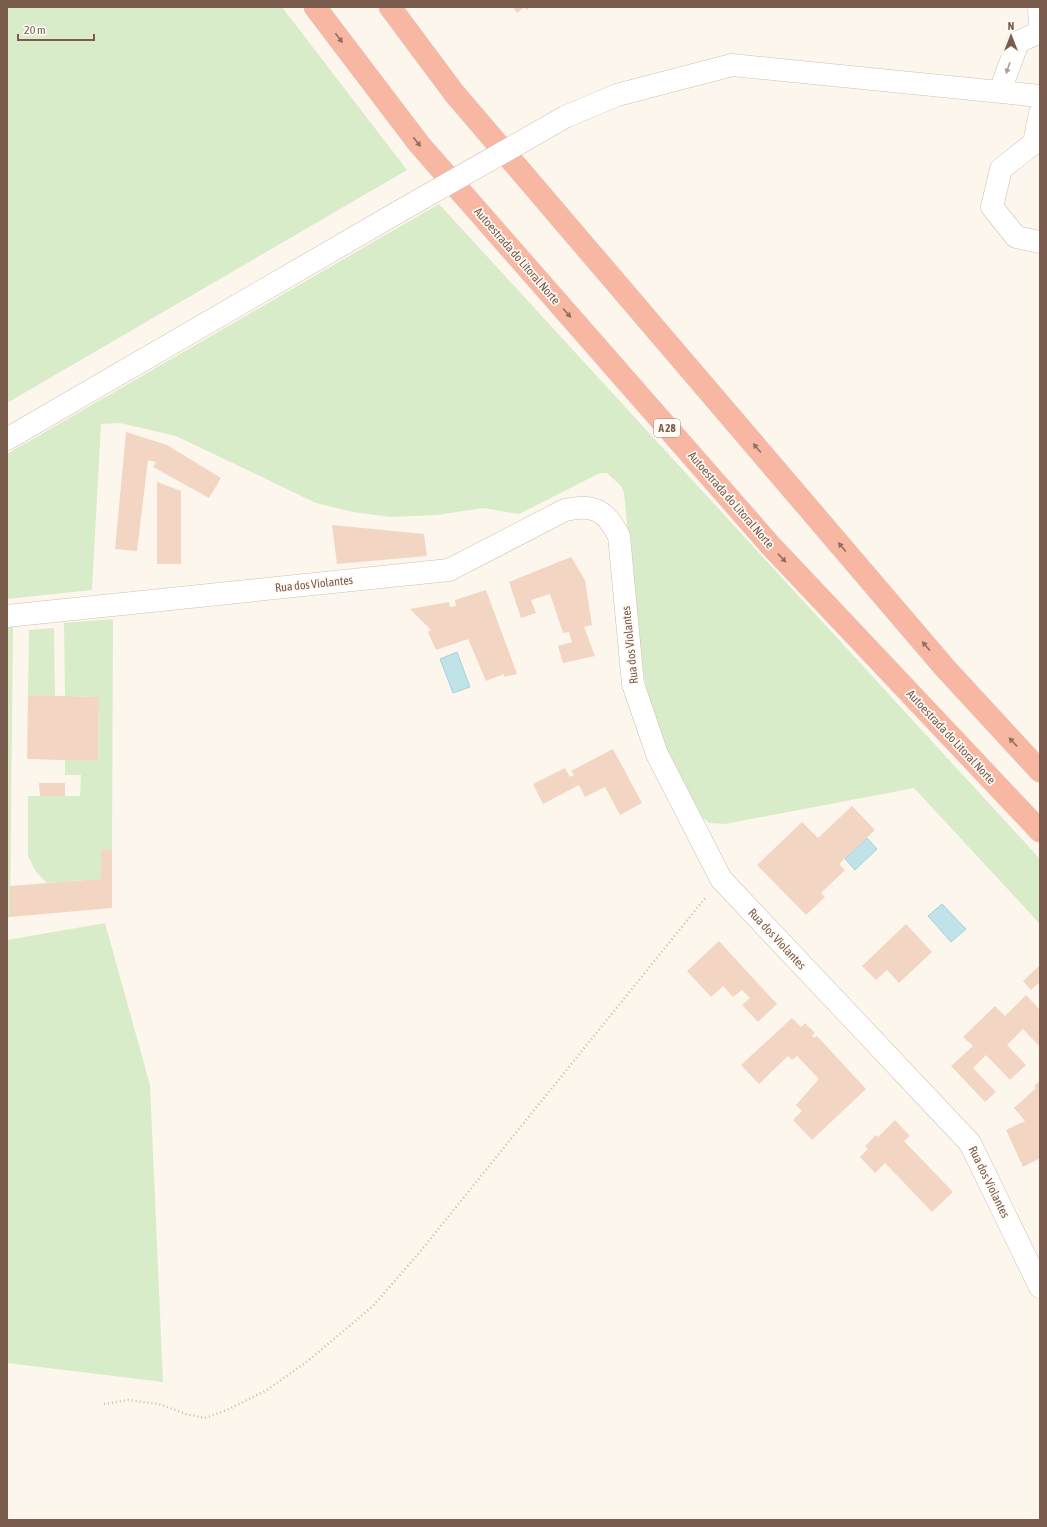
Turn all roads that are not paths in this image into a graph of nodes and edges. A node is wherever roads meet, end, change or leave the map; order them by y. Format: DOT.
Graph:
graph roads {
  1 [pos="315,7"];
  2 [pos="390,7"];
  3 [pos="1039,7"];
  4 [pos="1040,32"];
  5 [pos="1000,91"];
  6 [pos="1040,96"];
  7 [pos="1040,113"];
  8 [pos="1040,242"];
  9 [pos="7,438"];
  10 [pos="7,616"];
  11 [pos="1040,771"];
  12 [pos="1040,831"];
  13 [pos="1040,1287"];
  1 -- 12 [label="highway, Autoestrada do Litoral Norte / A 28, one-way"];
  11 -- 2 [label="highway, one-way"];
  3 -- 4 [label="street"];
  4 -- 5 [label="street, one-way"];
  5 -- 6 [label="street"];
  5 -- 9 [label="street, bridge"];
  7 -- 8 [label="street"];
  10 -- 13 [label="street, Rua dos Violantes"];
}
